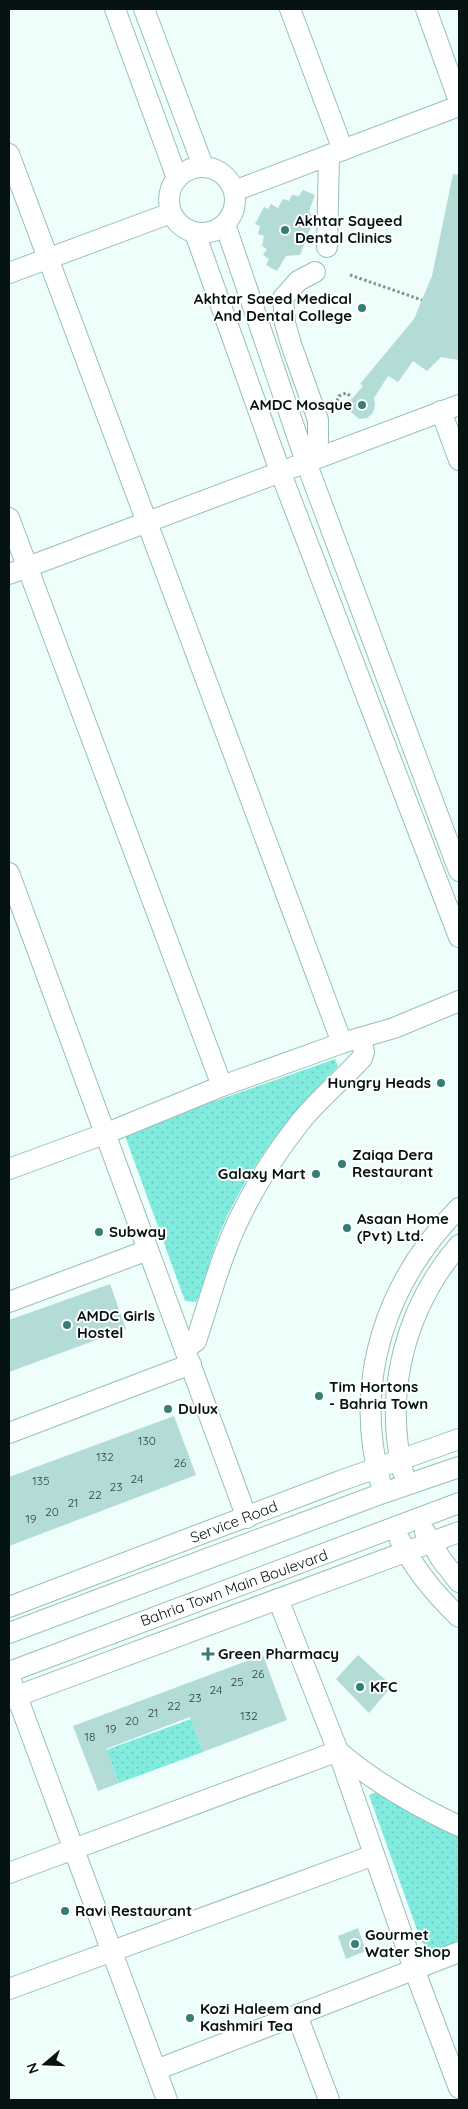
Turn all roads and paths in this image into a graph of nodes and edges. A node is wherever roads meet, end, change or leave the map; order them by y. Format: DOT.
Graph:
graph roads {
  1 [pos="115,9"];
  2 [pos="144,9"];
  3 [pos="290,9"];
  4 [pos="426,9"];
  5 [pos="459,101"];
  6 [pos="459,106"];
  7 [pos="336,152"];
  8 [pos="9,154"];
  9 [pos="203,166"];
  10 [pos="176,178"];
  11 [pos="234,191"];
  12 [pos="171,213"];
  13 [pos="226,224"];
  14 [pos="195,233"];
  15 [pos="327,247"];
  16 [pos="48,258"];
  17 [pos="315,272"];
  18 [pos="9,273"];
  19 [pos="350,275"];
  20 [pos="422,300"];
  21 [pos="450,408"];
  22 [pos="459,460"];
  23 [pos="306,462"];
  24 [pos="280,471"];
  25 [pos="9,518"];
  26 [pos="147,522"];
  27 [pos="18,570"];
  28 [pos="459,871"];
  29 [pos="9,873"];
  30 [pos="459,937"];
  31 [pos="459,1001"];
  32 [pos="352,1041"];
  33 [pos="222,1086"];
  34 [pos="107,1133"];
  35 [pos="9,1169"];
  36 [pos="459,1208"];
  37 [pos="459,1245"];
  38 [pos="148,1250"];
  39 [pos="9,1302"];
  40 [pos="188,1357"];
  41 [pos="9,1433"];
  42 [pos="459,1439"];
  43 [pos="400,1460"];
  44 [pos="459,1466"];
  45 [pos="377,1468"];
  46 [pos="407,1485"];
  47 [pos="383,1493"];
  48 [pos="459,1504"];
  49 [pos="247,1518"];
  50 [pos="418,1519"];
  51 [pos="394,1528"];
  52 [pos="459,1532"];
  53 [pos="430,1542"];
  54 [pos="406,1551"];
  55 [pos="459,1582"];
  56 [pos="278,1600"];
  57 [pos="9,1607"];
  58 [pos="459,1617"];
  59 [pos="9,1633"];
  60 [pos="9,1672"];
  61 [pos="13,1697"];
  62 [pos="338,1751"];
  63 [pos="459,1826"];
  64 [pos="74,1849"];
  65 [pos="374,1855"];
  66 [pos="9,1873"];
  67 [pos="113,1949"];
  68 [pos="459,1952"];
  69 [pos="414,1969"];
  70 [pos="9,1988"];
  71 [pos="297,2015"];
  72 [pos="156,2070"];
  73 [pos="459,2088"];
  74 [pos="167,2100"];
  75 [pos="329,2100"];
  1 -- 10 [label="street"];
  2 -- 9 [label="street"];
  3 -- 7 [label="street"];
  4 -- 5 [label="street"];
  6 -- 7 [label="street"];
  7 -- 11 [label="street"];
  7 -- 15 [label="street"];
  8 -- 16 [label="street"];
  9 -- 10 [label="street"];
  9 -- 11 [label="street"];
  10 -- 12 [label="street"];
  11 -- 13 [label="street"];
  12 -- 14 [label="street"];
  12 -- 16 [label="street"];
  13 -- 14 [label="street"];
  13 -- 23 [label="street"];
  14 -- 24 [label="street"];
  16 -- 18 [label="street"];
  16 -- 26 [label="street"];
  17 -- 23 [label="street"];
  19 -- 20 [label="path"];
  21 -- 22 [label="street"];
  21 -- 23 [label="street"];
  23 -- 24 [label="street"];
  23 -- 28 [label="street"];
  24 -- 26 [label="street"];
  24 -- 30 [label="street"];
  25 -- 27 [label="street"];
  26 -- 27 [label="street"];
  26 -- 32 [label="street"];
  27 -- 33 [label="street"];
  29 -- 34 [label="street"];
  31 -- 32 [label="street"];
  32 -- 33 [label="street"];
  32 -- 40 [label="street"];
  33 -- 34 [label="street"];
  34 -- 35 [label="street"];
  34 -- 38 [label="street"];
  36 -- 45 [label="street"];
  37 -- 43 [label="street"];
  38 -- 39 [label="street"];
  38 -- 40 [label="street"];
  40 -- 41 [label="street"];
  40 -- 49 [label="street"];
  42 -- 43 [label="street, Service Road"];
  43 -- 45 [label="street, Service Road"];
  43 -- 46 [label="street"];
  44 -- 46 [label="street"];
  45 -- 47 [label="street"];
  45 -- 49 [label="street, Service Road"];
  46 -- 47 [label="street"];
  47 -- 59 [label="street"];
  48 -- 50 [label="street, Bahria Town Main Boulevard"];
  49 -- 57 [label="street, Service Road"];
  50 -- 51 [label="street, Bahria Town Main Boulevard"];
  50 -- 53 [label="street"];
  51 -- 54 [label="street"];
  51 -- 60 [label="street, Bahria Town Main Boulevard"];
  52 -- 53 [label="street"];
  53 -- 54 [label="street"];
  53 -- 55 [label="street"];
  54 -- 56 [label="street"];
  54 -- 58 [label="street"];
  56 -- 61 [label="street"];
  56 -- 62 [label="street"];
  60 -- 61 [label="street"];
  61 -- 64 [label="street"];
  62 -- 63 [label="street"];
  62 -- 64 [label="street"];
  62 -- 65 [label="street"];
  64 -- 66 [label="street"];
  64 -- 67 [label="street"];
  65 -- 67 [label="street"];
  65 -- 69 [label="street"];
  67 -- 70 [label="street"];
  67 -- 72 [label="street"];
  68 -- 69 [label="street"];
  69 -- 71 [label="street"];
  69 -- 73 [label="street"];
  71 -- 72 [label="street"];
  71 -- 75 [label="street"];
  72 -- 74 [label="street"];
}
